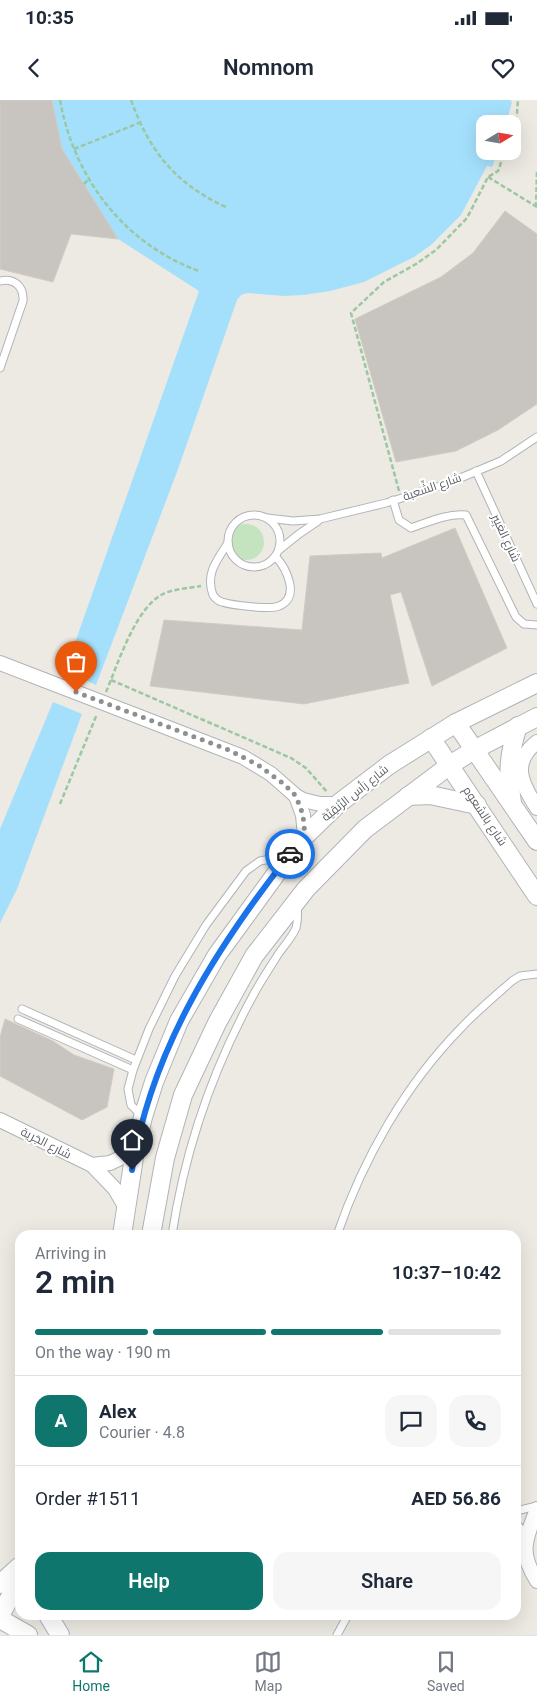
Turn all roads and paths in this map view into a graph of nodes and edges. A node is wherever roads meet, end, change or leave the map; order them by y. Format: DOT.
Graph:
graph roads {
  1 [pos="60,100"];
  2 [pos="132,100"];
  3 [pos="518,100"];
  4 [pos="516,115"];
  5 [pos="140,123"];
  6 [pos="74,150"];
  7 [pos="502,160"];
  8 [pos="537,170"];
  9 [pos="488,177"];
  10 [pos="88,180"];
  11 [pos="84,184"];
  12 [pos="536,207"];
  13 [pos="228,208"];
  14 [pos="199,271"];
  15 [pos="0,281"];
  16 [pos="0,368"];
  17 [pos="537,437"];
  18 [pos="476,471"];
  19 [pos="397,499"];
  20 [pos="266,518"];
  21 [pos="320,519"];
  22 [pos="228,543"];
  23 [pos="278,553"];
  24 [pos="210,585"];
  25 [pos="537,604"];
  26 [pos="537,625"];
  27 [pos="0,664"];
  28 [pos="111,680"];
  29 [pos="537,684"];
  30 [pos="104,698"];
  31 [pos="100,707"];
  32 [pos="537,717"];
  33 [pos="456,722"];
  34 [pos="518,726"];
  35 [pos="431,738"];
  36 [pos="537,742"];
  37 [pos="474,750"];
  38 [pos="450,765"];
  39 [pos="296,796"];
  40 [pos="408,796"];
  41 [pos="60,804"];
  42 [pos="338,804"];
  43 [pos="477,805"];
  44 [pos="512,806"];
  45 [pos="537,808"];
  46 [pos="305,836"];
  47 [pos="537,841"];
  48 [pos="289,856"];
  49 [pos="537,896"];
  50 [pos="296,902"];
  51 [pos="537,974"];
  52 [pos="22,1009"];
  53 [pos="18,1020"];
  54 [pos="136,1060"];
  55 [pos="133,1070"];
  56 [pos="144,1117"];
  57 [pos="0,1120"];
  58 [pos="135,1150"];
  59 [pos="92,1166"];
  60 [pos="126,1208"];
  61 [pos="123,1230"];
  62 [pos="152,1230"];
  63 [pos="173,1230"];
  64 [pos="339,1230"];
  65 [pos="537,1508"];
  66 [pos="521,1510"];
  67 [pos="521,1529"];
  68 [pos="527,1536"];
  69 [pos="15,1570"];
  70 [pos="537,1581"];
  71 [pos="0,1584"];
  72 [pos="15,1588"];
  73 [pos="0,1617"];
  74 [pos="51,1620"];
  75 [pos="345,1620"];
  76 [pos="23,1629"];
  77 [pos="60,1635"];
  78 [pos="337,1635"];
  1 -- 6 [label="path"];
  2 -- 5 [label="path"];
  3 -- 4 [label="path"];
  5 -- 6 [label="path"];
  5 -- 13 [label="path"];
  6 -- 10 [label="path"];
  7 -- 9 [label="path"];
  8 -- 12 [label="path"];
  9 -- 12 [label="path"];
  9 -- 19 [label="path"];
  10 -- 11 [label="path"];
  10 -- 14 [label="path"];
  15 -- 16 [label="lane"];
  17 -- 18 [label="lane, شارع الشِّعبة"];
  18 -- 19 [label="lane, شارع الشِّعبة"];
  18 -- 25 [label="lane, شارع العَبِير"];
  19 -- 21 [label="lane, شارع الشِّعبة"];
  19 -- 26 [label="lane"];
  20 -- 21 [label="lane, شارع الشِّعبة"];
  20 -- 22 [label="lane"];
  20 -- 23 [label="lane"];
  21 -- 23 [label="lane, شارع الشِّعبة"];
  22 -- 23 [label="lane"];
  22 -- 24 [label="lane"];
  23 -- 24 [label="lane"];
  24 -- 28 [label="path"];
  27 -- 39 [label="street, bridge"];
  28 -- 30 [label="path"];
  28 -- 42 [label="path"];
  29 -- 33 [label="street, شارع رَأس الرَّنقِيَّة"];
  31 -- 41 [label="path"];
  32 -- 34 [label="street"];
  33 -- 35 [label="street, شارع رَأس الرَّنقِيَّة"];
  33 -- 37 [label="street"];
  34 -- 37 [label="street"];
  34 -- 44 [label="street"];
  35 -- 38 [label="street, شارع بالشعوم"];
  35 -- 42 [label="street, شارع رَأس الرَّنقِيَّة"];
  36 -- 45 [label="street"];
  37 -- 38 [label="street"];
  37 -- 44 [label="street"];
  38 -- 40 [label="street"];
  38 -- 43 [label="street, شارع بالشعوم"];
  39 -- 42 [label="street"];
  39 -- 46 [label="street"];
  40 -- 43 [label="street"];
  40 -- 50 [label="street"];
  42 -- 46 [label="street, شارع رَأس الرَّنقِيَّة"];
  43 -- 49 [label="street, شارع بالشعوم"];
  44 -- 47 [label="street"];
  46 -- 48 [label="street, شارع رَأس الرَّنقِيَّة"];
  48 -- 54 [label="lane"];
  48 -- 56 [label="street, شارع رَأس الرَّنقِيَّة"];
  50 -- 62 [label="street"];
  50 -- 63 [label="lane"];
  51 -- 64 [label="lane"];
  52 -- 54 [label="lane"];
  53 -- 55 [label="lane"];
  54 -- 55 [label="lane"];
  55 -- 56 [label="lane"];
  56 -- 58 [label="street, شارع رَأس الرَّنقِيَّة"];
  57 -- 59 [label="street, شارع الجَرية"];
  58 -- 59 [label="street"];
  58 -- 60 [label="street, شارع رَأس الرَّنقِيَّة"];
  59 -- 60 [label="street, شارع الجَرية"];
  60 -- 61 [label="street, شارع رَأس الرَّنقِيَّة"];
  65 -- 66 [label="lane"];
  65 -- 68 [label="street"];
  67 -- 68 [label="lane"];
  68 -- 70 [label="street"];
  69 -- 71 [label="street"];
  72 -- 73 [label="street"];
  73 -- 76 [label="street"];
  74 -- 77 [label="street"];
  75 -- 78 [label="lane"];
}
